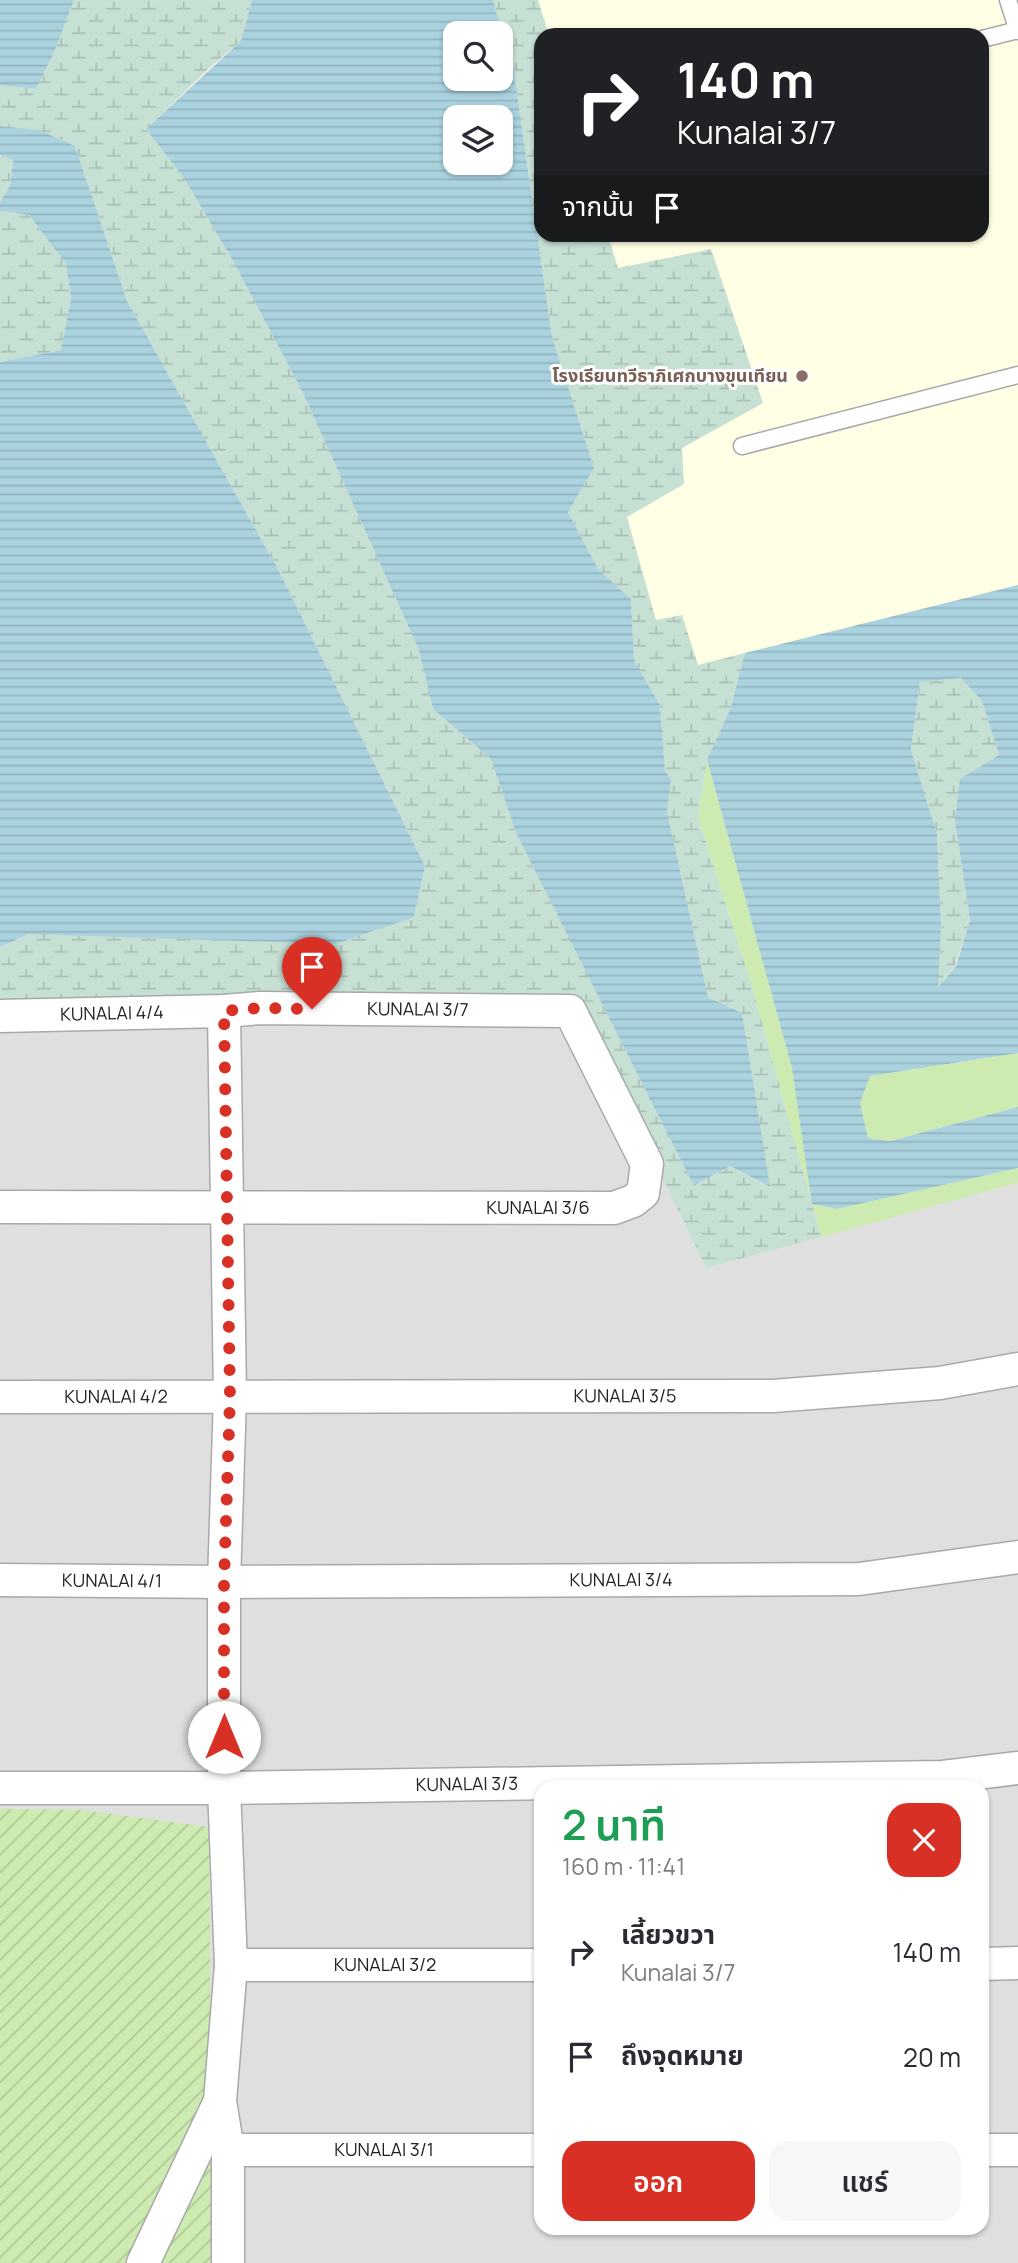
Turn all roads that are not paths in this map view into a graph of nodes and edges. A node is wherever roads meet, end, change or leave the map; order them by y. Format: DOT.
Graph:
graph roads {
  1 [pos="1008,0"];
  2 [pos="1018,31"];
  3 [pos="989,37"];
  4 [pos="1018,375"];
  5 [pos="742,446"];
  6 [pos="224,1011"];
  7 [pos="570,1011"];
  8 [pos="0,1016"];
  9 [pos="0,1207"];
  10 [pos="228,1207"];
  11 [pos="1018,1370"];
  12 [pos="0,1397"];
  13 [pos="230,1397"];
  14 [pos="1018,1557"];
  15 [pos="0,1580"];
  16 [pos="224,1582"];
  17 [pos="1018,1768"];
  18 [pos="747,1780"];
  19 [pos="534,1783"];
  20 [pos="0,1788"];
  21 [pos="223,1788"];
  22 [pos="1018,1963"];
  23 [pos="989,1964"];
  24 [pos="231,1965"];
  25 [pos="534,1965"];
  26 [pos="220,2101"];
  27 [pos="228,2150"];
  28 [pos="534,2150"];
  29 [pos="989,2150"];
  30 [pos="1018,2150"];
  31 [pos="143,2263"];
  32 [pos="228,2263"];
  1 -- 2 [label="lane"];
  2 -- 3 [label="lane"];
  4 -- 5 [label="lane"];
  6 -- 7 [label="street, KUNALAI 3/7"];
  6 -- 8 [label="street, KUNALAI 4/4"];
  6 -- 10 [label="street"];
  7 -- 10 [label="street, KUNALAI 3/6"];
  9 -- 10 [label="street, KUNALAI 3/6"];
  10 -- 13 [label="street"];
  11 -- 13 [label="street, KUNALAI 3/5"];
  12 -- 13 [label="street, KUNALAI 4/2"];
  13 -- 16 [label="street"];
  14 -- 16 [label="street, KUNALAI 3/4"];
  15 -- 16 [label="street, KUNALAI 4/1"];
  16 -- 21 [label="street"];
  17 -- 18 [label="street, KUNALAI 3/3"];
  19 -- 21 [label="street, KUNALAI 3/3"];
  20 -- 21 [label="street, KUNALAI 3/3"];
  21 -- 24 [label="street"];
  22 -- 23 [label="street"];
  24 -- 25 [label="street, KUNALAI 3/2"];
  24 -- 26 [label="street"];
  26 -- 27 [label="street"];
  26 -- 31 [label="street"];
  27 -- 28 [label="street, KUNALAI 3/1"];
  27 -- 32 [label="street"];
  29 -- 30 [label="street"];
}
